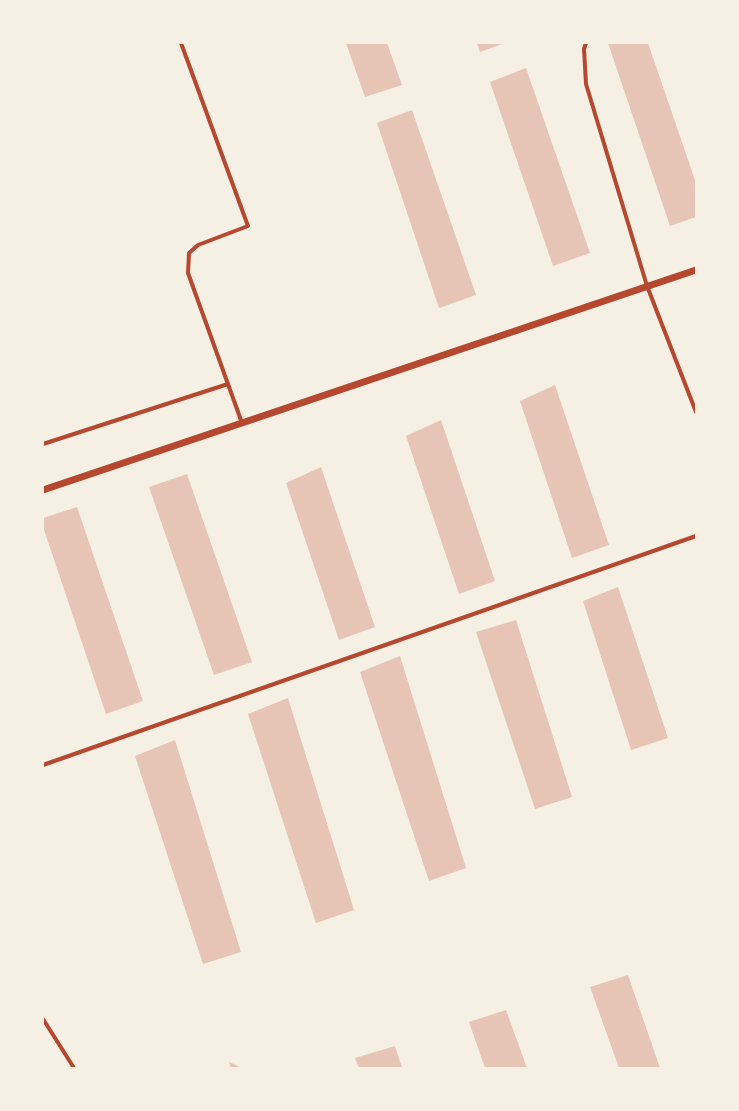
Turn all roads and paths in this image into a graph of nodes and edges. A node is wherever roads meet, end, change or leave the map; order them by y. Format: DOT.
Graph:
graph roads {
  1 [pos="181,43"];
  2 [pos="586,43"];
  3 [pos="696,270"];
  4 [pos="647,286"];
  5 [pos="228,384"];
  6 [pos="696,412"];
  7 [pos="242,423"];
  8 [pos="43,444"];
  9 [pos="43,490"];
  10 [pos="696,536"];
  11 [pos="43,765"];
  12 [pos="43,1019"];
  13 [pos="74,1068"];
  1 -- 5 [label="street"];
  2 -- 4 [label="street"];
  3 -- 4 [label="street"];
  4 -- 6 [label="street"];
  4 -- 7 [label="street"];
  5 -- 7 [label="street"];
  5 -- 8 [label="street"];
  7 -- 9 [label="street"];
  10 -- 11 [label="street"];
  12 -- 13 [label="street"];
}
